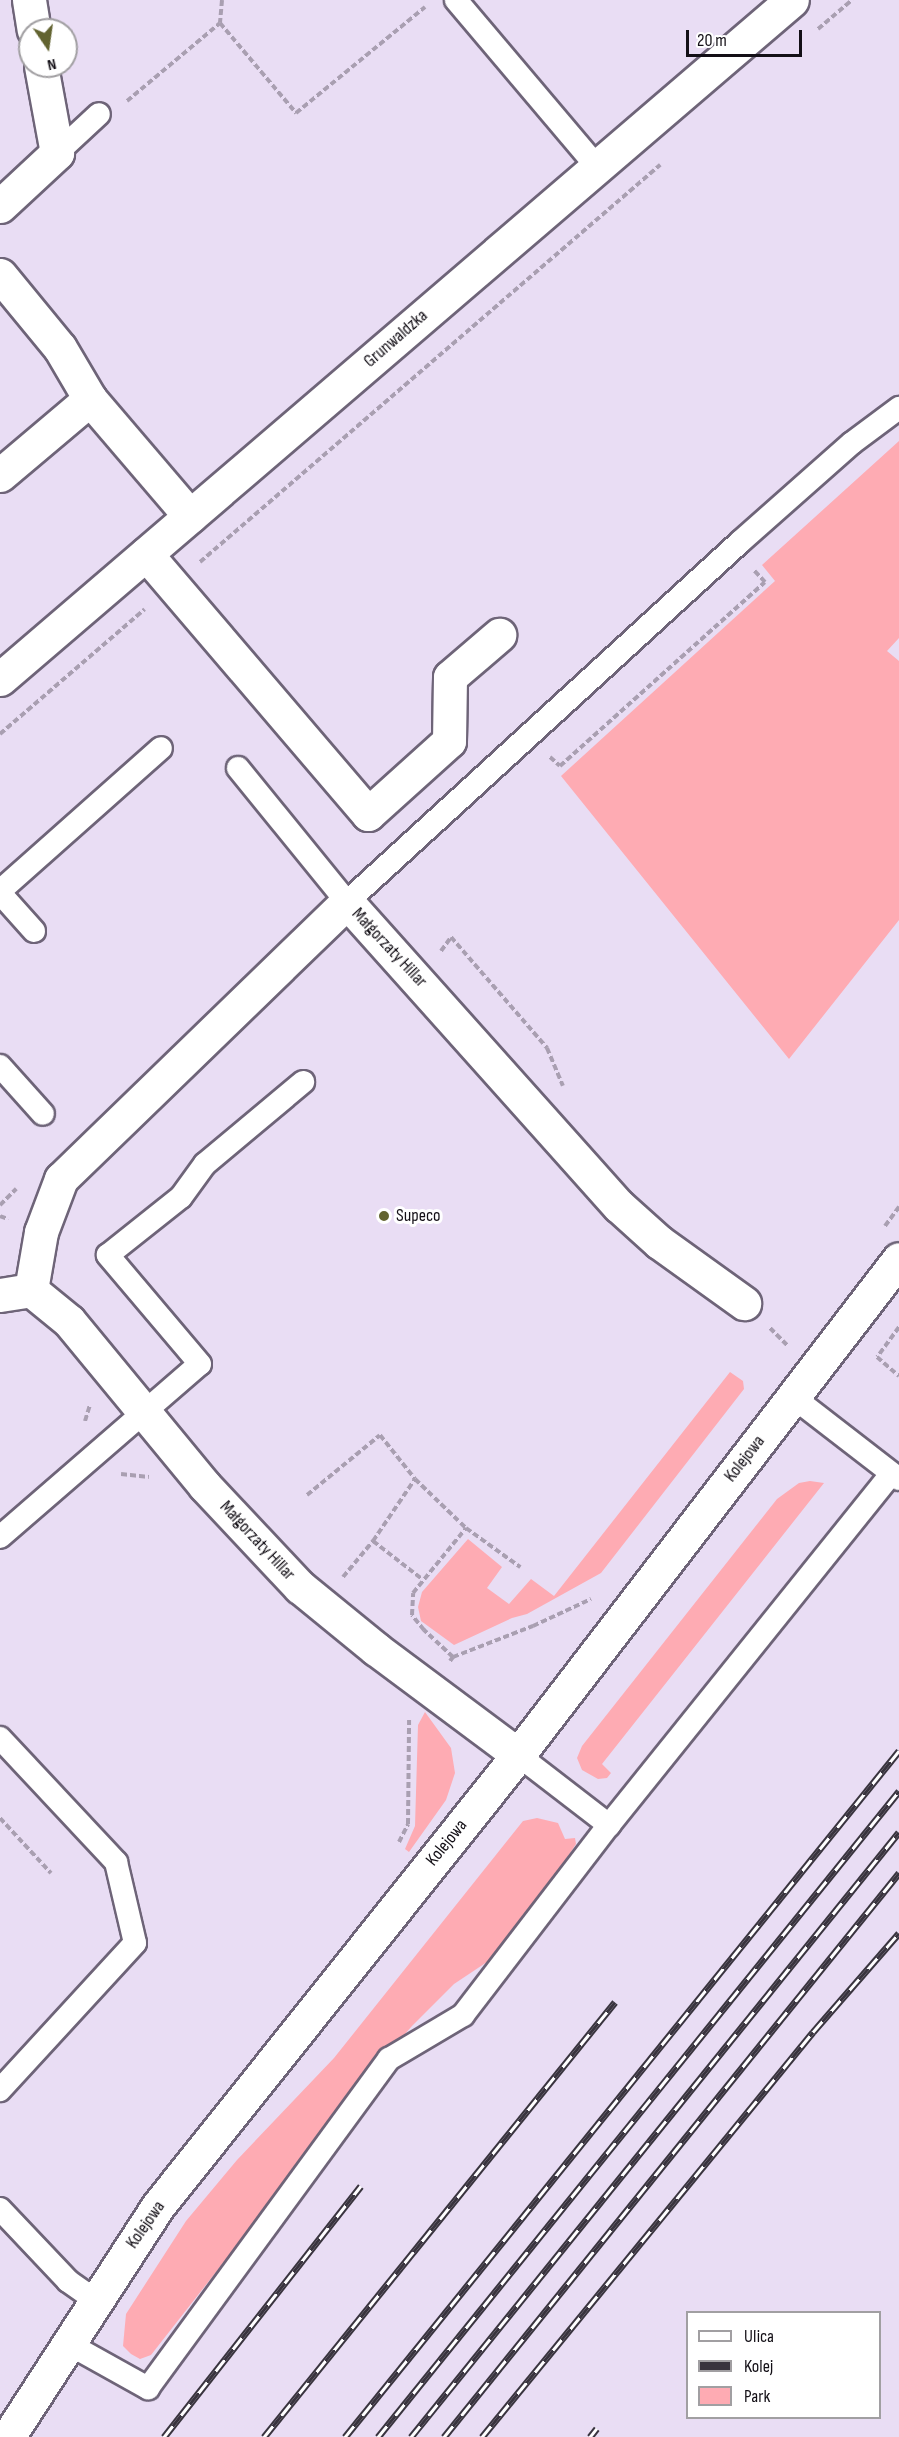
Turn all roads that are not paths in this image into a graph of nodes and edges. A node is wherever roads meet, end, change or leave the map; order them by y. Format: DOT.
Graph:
graph roads {
  1 [pos="28,0"];
  2 [pos="456,0"];
  3 [pos="789,1"];
  4 [pos="32,18"];
  5 [pos="43,78"];
  6 [pos="99,114"];
  7 [pos="57,153"];
  8 [pos="597,167"];
  9 [pos="0,206"];
  10 [pos="0,275"];
  11 [pos="90,399"];
  12 [pos="899,408"];
  13 [pos="0,475"];
  14 [pos="190,516"];
  15 [pos="146,554"];
  16 [pos="499,635"];
  17 [pos="0,679"];
  18 [pos="161,748"];
  19 [pos="238,768"];
  20 [pos="0,892"];
  21 [pos="347,902"];
  22 [pos="34,931"];
  23 [pos="0,1066"];
  24 [pos="303,1082"];
  25 [pos="43,1114"];
  26 [pos="899,1259"];
  27 [pos="15,1292"];
  28 [pos="744,1303"];
  29 [pos="793,1397"];
  30 [pos="144,1411"];
  31 [pos="895,1476"];
  32 [pos="0,1537"];
  33 [pos="0,1738"];
  34 [pos="518,1755"];
  35 [pos="609,1825"];
  36 [pos="0,2090"];
  37 [pos="0,2209"];
  38 [pos="95,2300"];
  39 [pos="67,2343"];
  40 [pos="8,2437"];
  1 -- 4 [label="street"];
  2 -- 8 [label="lane"];
  3 -- 8 [label="street, Grunwaldzka"];
  5 -- 7 [label="street"];
  6 -- 7 [label="lane"];
  7 -- 9 [label="street"];
  8 -- 14 [label="street, Grunwaldzka"];
  10 -- 11 [label="street"];
  11 -- 13 [label="street"];
  11 -- 14 [label="street"];
  12 -- 21 [label="lane"];
  14 -- 15 [label="street, Grunwaldzka"];
  15 -- 16 [label="street"];
  15 -- 17 [label="street, Grunwaldzka"];
  18 -- 20 [label="lane"];
  19 -- 21 [label="lane"];
  20 -- 22 [label="lane"];
  21 -- 27 [label="street, Małgorzaty Hillar"];
  21 -- 28 [label="street, Małgorzaty Hillar"];
  23 -- 25 [label="lane"];
  24 -- 30 [label="lane"];
  26 -- 29 [label="street, Kolejowa"];
  27 -- 30 [label="street, Małgorzaty Hillar"];
  29 -- 31 [label="lane"];
  29 -- 34 [label="street, Kolejowa"];
  30 -- 32 [label="lane"];
  30 -- 34 [label="street, Małgorzaty Hillar"];
  31 -- 35 [label="lane"];
  33 -- 36 [label="lane"];
  34 -- 35 [label="lane"];
  34 -- 38 [label="street, Kolejowa"];
  35 -- 39 [label="lane"];
  37 -- 38 [label="lane"];
  38 -- 39 [label="street, Kolejowa"];
  39 -- 40 [label="street, Kolejowa"];
}
